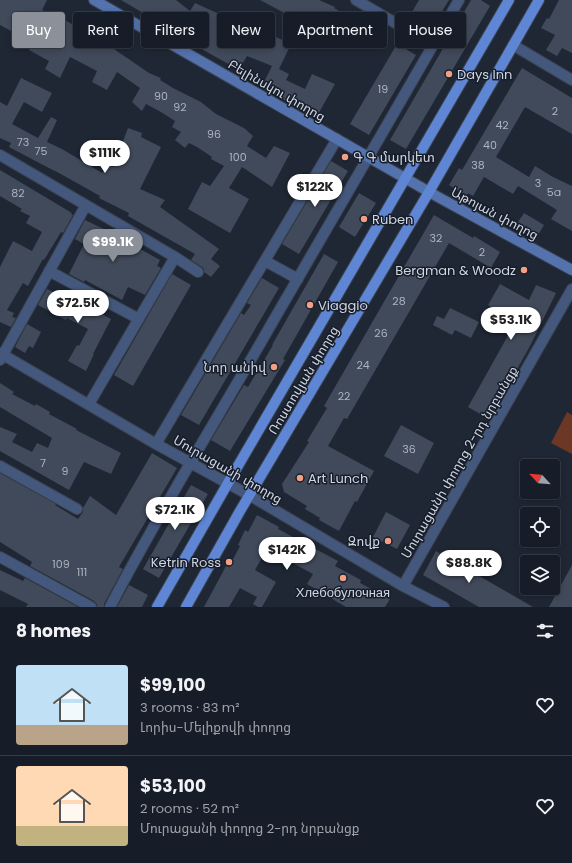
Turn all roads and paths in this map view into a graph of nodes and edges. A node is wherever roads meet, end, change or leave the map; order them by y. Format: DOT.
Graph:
graph roads {
  1 [pos="94,0"];
  2 [pos="356,0"];
  3 [pos="459,0"];
  4 [pos="509,0"];
  5 [pos="539,0"];
  6 [pos="452,12"];
  7 [pos="395,23"];
  8 [pos="513,46"];
  9 [pos="431,48"];
  10 [pos="572,80"];
  11 [pos="337,139"];
  12 [pos="0,155"];
  13 [pos="368,157"];
  14 [pos="405,178"];
  15 [pos="429,192"];
  16 [pos="86,205"];
  17 [pos="175,257"];
  18 [pos="265,261"];
  19 [pos="572,270"];
  20 [pos="50,271"];
  21 [pos="198,272"];
  22 [pos="298,279"];
  23 [pos="572,289"];
  24 [pos="139,319"];
  25 [pos="1,356"];
  26 [pos="89,404"];
  27 [pos="156,444"];
  28 [pos="190,462"];
  29 [pos="0,466"];
  30 [pos="228,483"];
  31 [pos="249,495"];
  32 [pos="77,509"];
  33 [pos="0,557"];
  34 [pos="403,586"];
  35 [pos="91,607"];
  36 [pos="110,607"];
  37 [pos="157,607"];
  38 [pos="186,607"];
  39 [pos="444,607"];
  1 -- 11 [label="main road, Բելինսկու փողոց"];
  2 -- 7 [label="street"];
  3 -- 6 [label="street"];
  4 -- 14 [label="main road, Ռոստովյան փողոց"];
  5 -- 8 [label="main road, Ռոստովյան փողոց"];
  8 -- 10 [label="street"];
  8 -- 15 [label="main road, Ռոստովյան փողոց"];
  9 -- 13 [label="street"];
  11 -- 13 [label="main road, Բելինսկու փողոց"];
  11 -- 18 [label="street"];
  12 -- 16 [label="street"];
  13 -- 14 [label="main road, Բելինսկու փողոց"];
  13 -- 22 [label="street"];
  14 -- 15 [label="main road, Աթոյան փողոց"];
  14 -- 30 [label="main road, Ռոստովյան փողոց"];
  15 -- 19 [label="main road, Աթոյան փողոց"];
  15 -- 31 [label="main road, Ռոստովյան փողոց"];
  16 -- 17 [label="street"];
  16 -- 20 [label="street"];
  17 -- 21 [label="street"];
  17 -- 24 [label="street"];
  18 -- 22 [label="street"];
  18 -- 27 [label="street"];
  20 -- 24 [label="street"];
  20 -- 25 [label="street"];
  22 -- 28 [label="street"];
  23 -- 34 [label="street, Մուրացանի փողոց 2-րդ նրբանցք"];
  24 -- 26 [label="street"];
  25 -- 26 [label="street, Մուրացանի փողոց"];
  26 -- 27 [label="street, Մուրացանի փողոց"];
  27 -- 28 [label="street, Մուրացանի փողոց"];
  28 -- 30 [label="street, Մուրացանի փողոց"];
  28 -- 36 [label="street"];
  29 -- 32 [label="street"];
  30 -- 31 [label="street, Մուրացանի փողոց"];
  30 -- 37 [label="main road, Ռոստովյան փողոց"];
  31 -- 34 [label="street, Մուրացանի փողոց"];
  31 -- 38 [label="main road, Ռոստովյան փողոց"];
  33 -- 35 [label="street"];
  34 -- 39 [label="street, Մուրացանի փողոց"];
}
